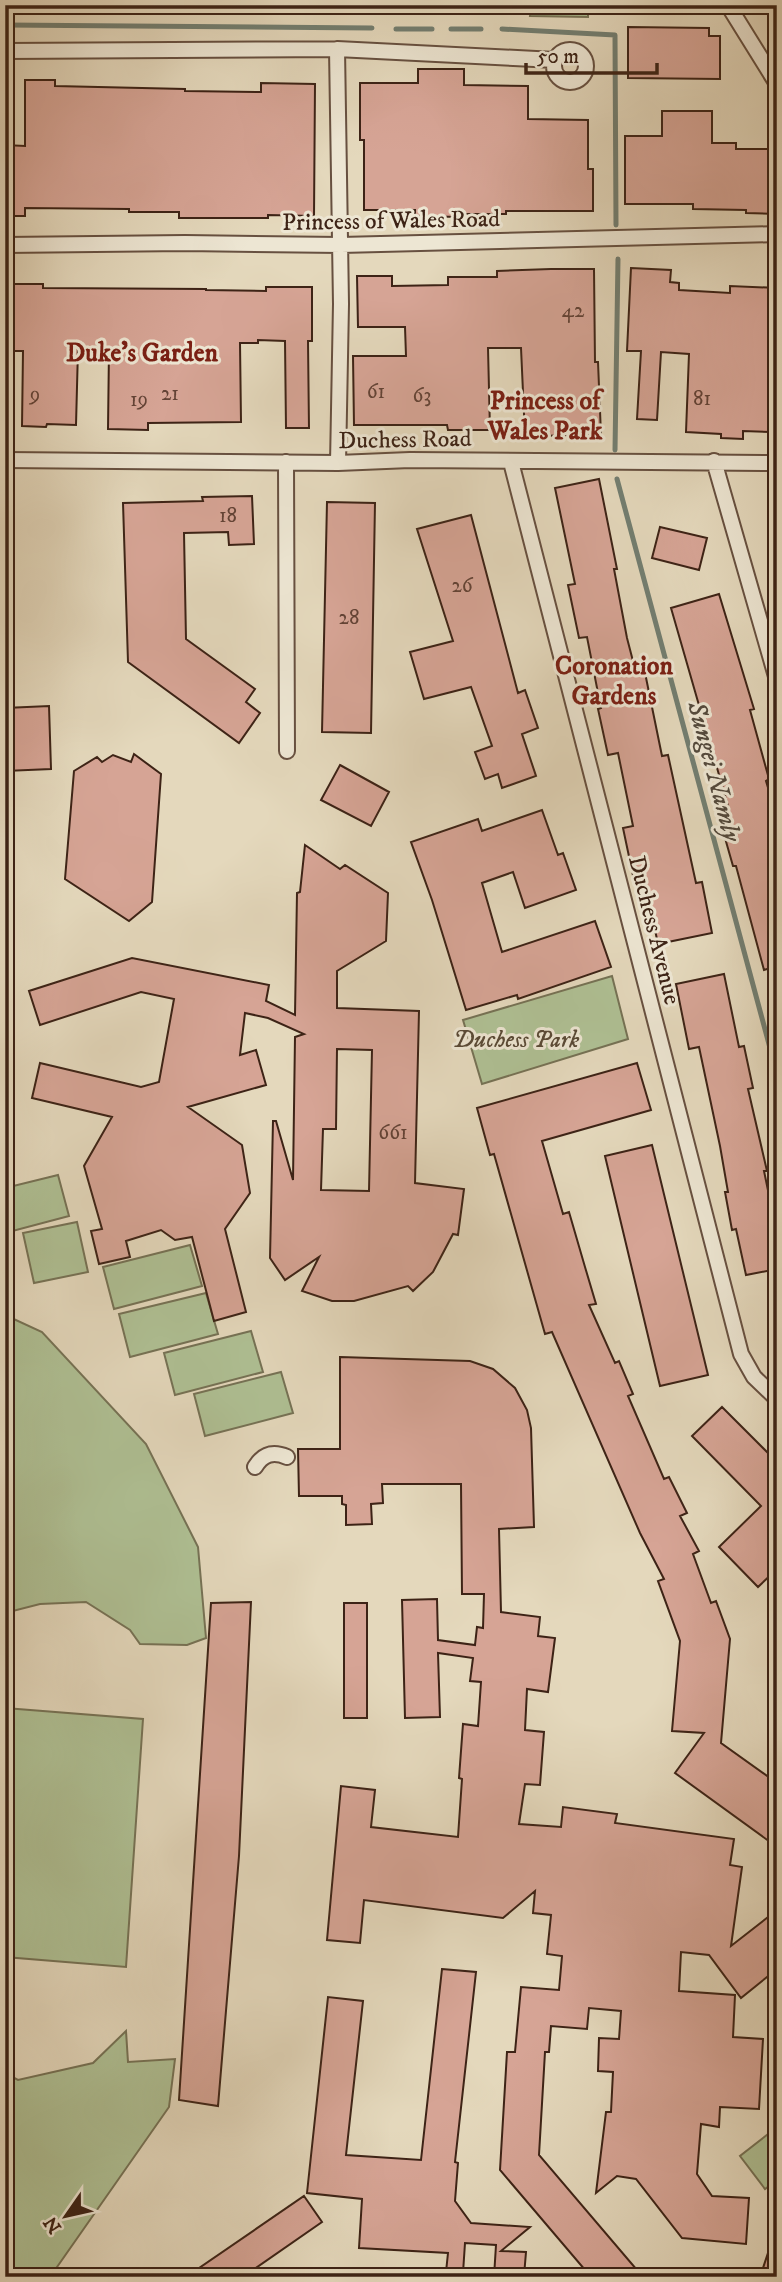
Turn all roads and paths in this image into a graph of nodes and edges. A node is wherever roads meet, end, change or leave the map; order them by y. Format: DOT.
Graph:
graph roads {
  1 [pos="728,5"];
  2 [pos="337,49"];
  3 [pos="5,51"];
  4 [pos="555,60"];
  5 [pos="777,85"];
  6 [pos="777,234"];
  7 [pos="5,245"];
  8 [pos="341,245"];
  9 [pos="5,460"];
  10 [pos="714,461"];
  11 [pos="511,462"];
  12 [pos="286,463"];
  13 [pos="338,463"];
  14 [pos="777,463"];
  15 [pos="777,680"];
  16 [pos="287,751"];
  17 [pos="777,1399"];
  18 [pos="287,1457"];
  19 [pos="255,1467"];
  1 -- 5 [label="street"];
  2 -- 3 [label="street"];
  2 -- 4 [label="street"];
  2 -- 8 [label="street"];
  6 -- 8 [label="street, Princess of Wales Road"];
  7 -- 8 [label="street, Princess of Wales Road"];
  8 -- 13 [label="street"];
  9 -- 12 [label="street, Duchess Road"];
  10 -- 11 [label="street, Duchess Road"];
  10 -- 14 [label="street, Duchess Road"];
  10 -- 15 [label="street"];
  11 -- 13 [label="street, Duchess Road"];
  11 -- 17 [label="street, Duchess Avenue"];
  12 -- 13 [label="street, Duchess Road"];
  12 -- 16 [label="street"];
  18 -- 19 [label="street"];
}
